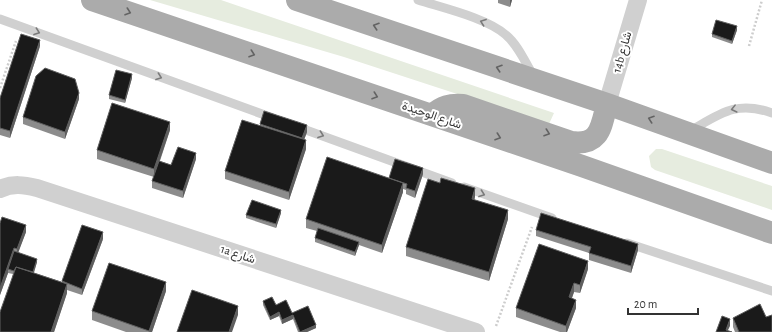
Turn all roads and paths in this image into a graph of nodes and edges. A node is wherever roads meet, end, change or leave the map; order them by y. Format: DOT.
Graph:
graph roads {
  1 [pos="92,0"];
  2 [pos="297,0"];
  3 [pos="418,0"];
  4 [pos="638,0"];
  5 [pos="762,0"];
  6 [pos="0,19"];
  7 [pos="21,26"];
  8 [pos="749,46"];
  9 [pos="536,80"];
  10 [pos="0,88"];
  11 [pos="607,104"];
  12 [pos="772,113"];
  13 [pos="432,115"];
  14 [pos="688,133"];
  15 [pos="772,163"];
  16 [pos="0,189"];
  17 [pos="537,213"];
  18 [pos="559,221"];
  19 [pos="772,233"];
  20 [pos="618,240"];
  21 [pos="772,292"];
  22 [pos="476,332"];
  23 [pos="493,332"];
  1 -- 13 [label="main road, شارع الوحيدة, one-way"];
  9 -- 2 [label="main road, one-way"];
  9 -- 3 [label="lane, one-way"];
  4 -- 11 [label="street, 14b شارع"];
  5 -- 8 [label="path"];
  6 -- 7 [label="lane"];
  7 -- 10 [label="path"];
  7 -- 17 [label="lane, one-way"];
  9 -- 11 [label="main road"];
  13 -- 11 [label="main road, one-way"];
  14 -- 11 [label="main road, one-way"];
  12 -- 14 [label="lane, one-way"];
  13 -- 19 [label="main road, شارع الوحيدة, one-way"];
  14 -- 15 [label="main road"];
  16 -- 22 [label="street, 1a شارع"];
  17 -- 18 [label="lane"];
  17 -- 23 [label="path"];
  20 -- 21 [label="lane"];
}
